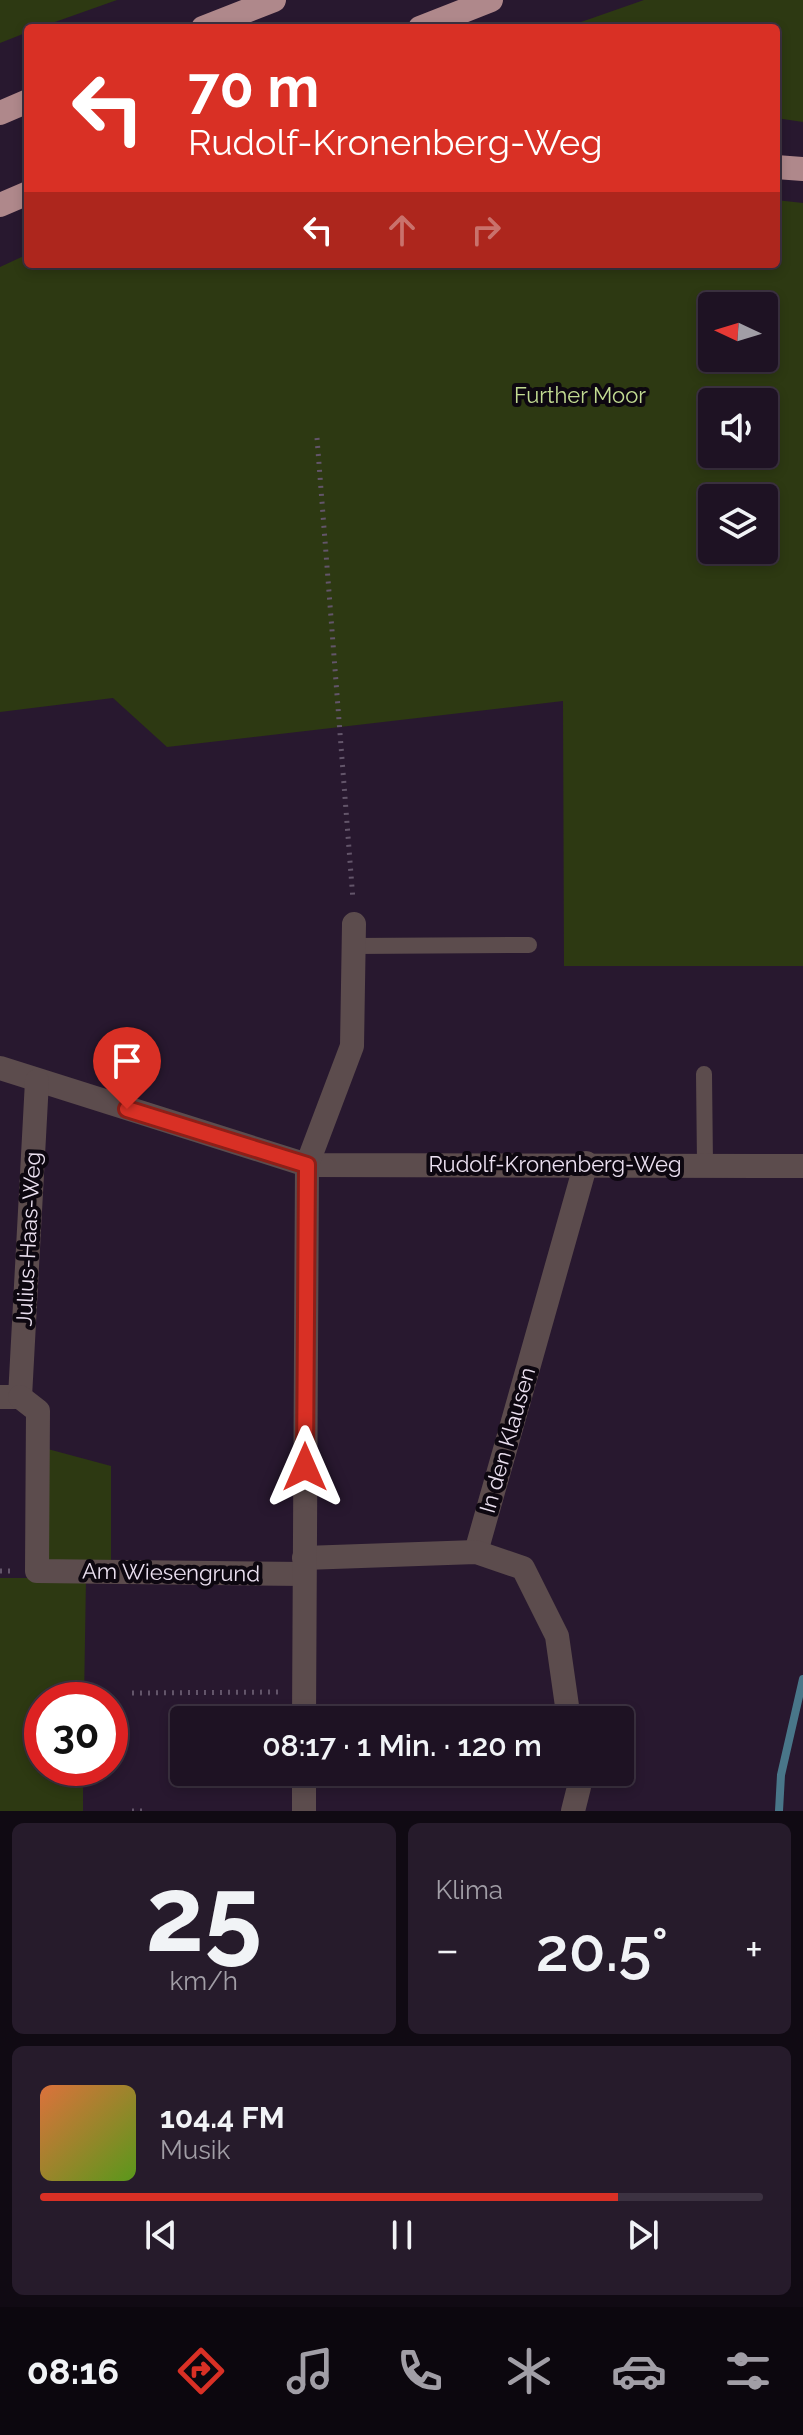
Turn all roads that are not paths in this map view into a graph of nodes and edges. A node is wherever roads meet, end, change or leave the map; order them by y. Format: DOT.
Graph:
graph roads {
  1 [pos="274,0"];
  2 [pos="491,0"];
  3 [pos="213,24"];
  4 [pos="430,24"];
  5 [pos="24,103"];
  6 [pos="0,113"];
  7 [pos="780,167"];
  8 [pos="803,169"];
  9 [pos="24,195"];
  10 [pos="0,205"];
  11 [pos="354,935"];
  12 [pos="529,945"];
  13 [pos="0,1068"];
  14 [pos="704,1074"];
  15 [pos="37,1081"];
  16 [pos="586,1163"];
  17 [pos="705,1164"];
  18 [pos="307,1165"];
  19 [pos="803,1166"];
  20 [pos="10,1397"];
  21 [pos="476,1552"];
  22 [pos="304,1566"];
  23 [pos="37,1571"];
  24 [pos="304,1706"];
  25 [pos="567,1706"];
  26 [pos="304,1786"];
  27 [pos="579,1786"];
  28 [pos="304,1811"];
  29 [pos="573,1811"];
  1 -- 3 [label="highway"];
  2 -- 4 [label="highway"];
  5 -- 6 [label="highway"];
  7 -- 8 [label="highway"];
  9 -- 10 [label="highway"];
  11 -- 12 [label="lane"];
  11 -- 18 [label="street"];
  13 -- 15 [label="street, Rudolf-Kronenberg-Weg"];
  14 -- 17 [label="lane"];
  15 -- 18 [label="street, Rudolf-Kronenberg-Weg"];
  15 -- 20 [label="street, Julius-Haas-Weg"];
  16 -- 17 [label="street, Rudolf-Kronenberg-Weg"];
  16 -- 18 [label="street, Rudolf-Kronenberg-Weg"];
  16 -- 21 [label="street, In den Klausen"];
  17 -- 19 [label="street, Rudolf-Kronenberg-Weg"];
  18 -- 22 [label="street"];
  20 -- 23 [label="street, Julius-Haas-Weg"];
  21 -- 22 [label="street"];
  21 -- 25 [label="street"];
  22 -- 23 [label="street, Am Wiesengrund"];
  22 -- 24 [label="street"];
  26 -- 28 [label="street"];
  27 -- 29 [label="street"];
}
